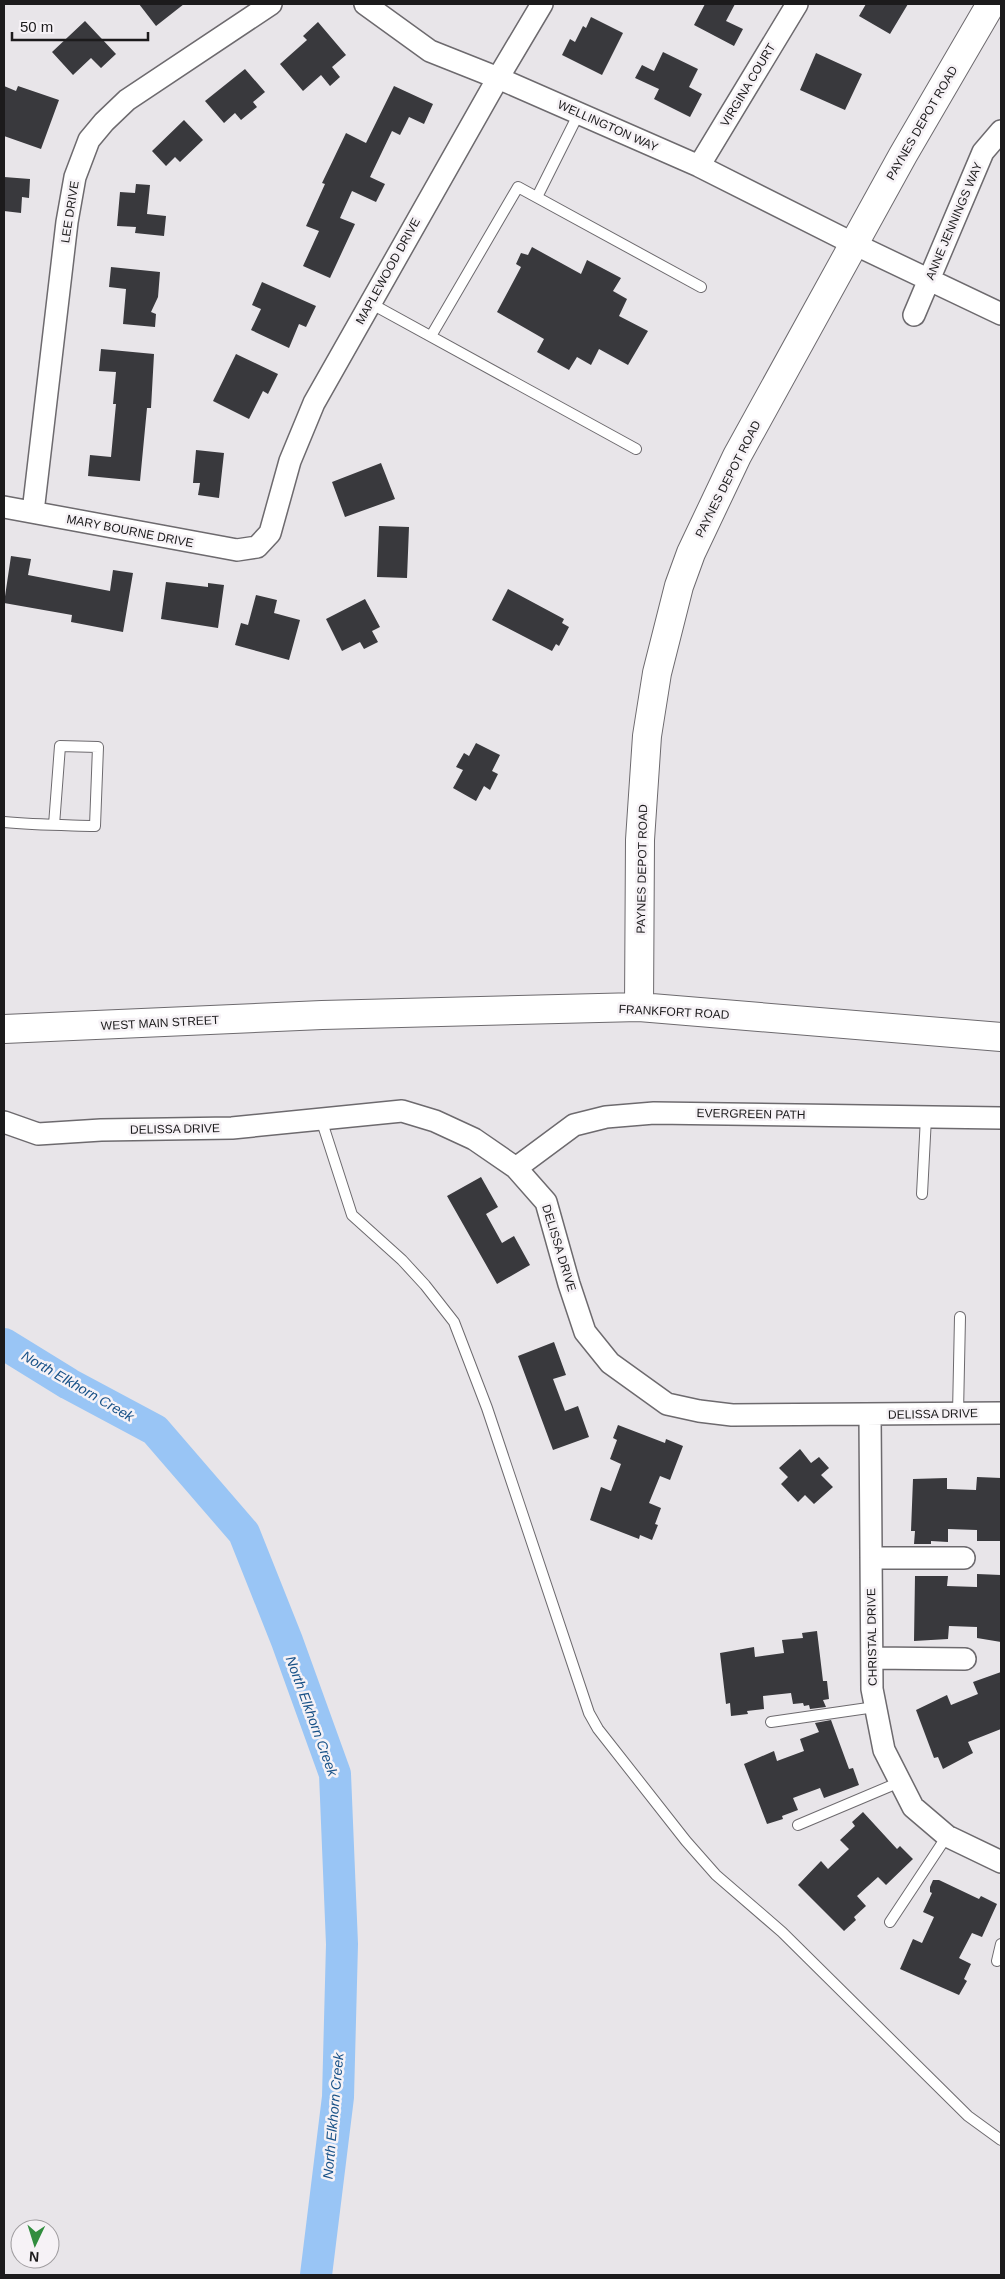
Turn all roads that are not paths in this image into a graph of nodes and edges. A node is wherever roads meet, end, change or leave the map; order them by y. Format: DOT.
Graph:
graph roads {
  1 [pos="271,4"];
  2 [pos="364,4"];
  3 [pos="542,4"];
  4 [pos="797,4"];
  5 [pos="991,4"];
  6 [pos="498,78"];
  7 [pos="579,113"];
  8 [pos="1001,131"];
  9 [pos="699,166"];
  10 [pos="537,197"];
  11 [pos="854,244"];
  12 [pos="928,280"];
  13 [pos="701,287"];
  14 [pos="370,303"];
  15 [pos="1001,314"];
  16 [pos="914,315"];
  17 [pos="431,336"];
  18 [pos="636,449"];
  19 [pos="4,507"];
  20 [pos="33,512"];
  21 [pos="256,547"];
  22 [pos="4,822"];
  23 [pos="54,825"];
  24 [pos="639,1007"];
  25 [pos="316,1016"];
  26 [pos="4,1029"];
  27 [pos="1001,1037"];
  28 [pos="926,1117"];
  29 [pos="1001,1118"];
  30 [pos="321,1119"];
  31 [pos="4,1122"];
  32 [pos="516,1168"];
  33 [pos="922,1194"];
  34 [pos="960,1317"];
  35 [pos="1001,1412"];
  36 [pos="958,1413"];
  37 [pos="870,1415"];
  38 [pos="871,1558"];
  39 [pos="964,1558"];
  40 [pos="872,1658"];
  41 [pos="964,1660"];
  42 [pos="876,1707"];
  43 [pos="771,1722"];
  44 [pos="900,1782"];
  45 [pos="798,1825"];
  46 [pos="947,1836"];
  47 [pos="1001,1862"];
  48 [pos="890,1922"];
  49 [pos="1001,1944"];
  50 [pos="997,1961"];
  51 [pos="1001,2140"];
  1 -- 20 [label="street, LEE DRIVE"];
  2 -- 6 [label="street, WELLINGTON WAY"];
  3 -- 6 [label="street, MAPLEWOOD DRIVE"];
  4 -- 9 [label="street, VIRGINA COURT"];
  5 -- 11 [label="main road, PAYNES DEPOT ROAD"];
  6 -- 7 [label="street, WELLINGTON WAY"];
  6 -- 14 [label="street, MAPLEWOOD DRIVE"];
  7 -- 9 [label="street, WELLINGTON WAY"];
  7 -- 10 [label="lane"];
  8 -- 12 [label="street, ANNE JENNINGS WAY"];
  9 -- 11 [label="street, WELLINGTON WAY"];
  10 -- 13 [label="lane"];
  10 -- 17 [label="lane"];
  11 -- 12 [label="street, WELLINGTON WAY"];
  11 -- 24 [label="main road, PAYNES DEPOT ROAD"];
  12 -- 15 [label="street, WELLINGTON WAY"];
  12 -- 16 [label="street, ANNE JENNINGS WAY"];
  14 -- 17 [label="lane"];
  14 -- 21 [label="street, MAPLEWOOD DRIVE"];
  17 -- 18 [label="lane"];
  19 -- 20 [label="street, MARY BOURNE DRIVE"];
  20 -- 21 [label="street, MARY BOURNE DRIVE"];
  22 -- 23 [label="lane"];
  23 -- 23 [label="lane"];
  24 -- 25 [label="main road, FRANKFORT ROAD"];
  24 -- 27 [label="main road, FRANKFORT ROAD"];
  25 -- 26 [label="main road, WEST MAIN STREET"];
  28 -- 29 [label="street, EVERGREEN PATH"];
  28 -- 32 [label="street, EVERGREEN PATH"];
  28 -- 33 [label="lane"];
  30 -- 31 [label="street, DELISSA DRIVE"];
  30 -- 32 [label="street, DELISSA DRIVE"];
  30 -- 51 [label="lane"];
  32 -- 37 [label="street, DELISSA DRIVE"];
  34 -- 36 [label="lane"];
  35 -- 36 [label="street, DELISSA DRIVE"];
  36 -- 37 [label="street, DELISSA DRIVE"];
  37 -- 38 [label="street, CHRISTAL DRIVE"];
  38 -- 39 [label="street"];
  38 -- 40 [label="street, CHRISTAL DRIVE"];
  40 -- 41 [label="street"];
  40 -- 42 [label="street, CHRISTAL DRIVE"];
  42 -- 43 [label="lane"];
  42 -- 44 [label="street, CHRISTAL DRIVE"];
  44 -- 45 [label="lane"];
  44 -- 46 [label="street, CHRISTAL DRIVE"];
  46 -- 47 [label="street, CHRISTAL DRIVE"];
  46 -- 48 [label="lane"];
  49 -- 50 [label="lane"];
}
